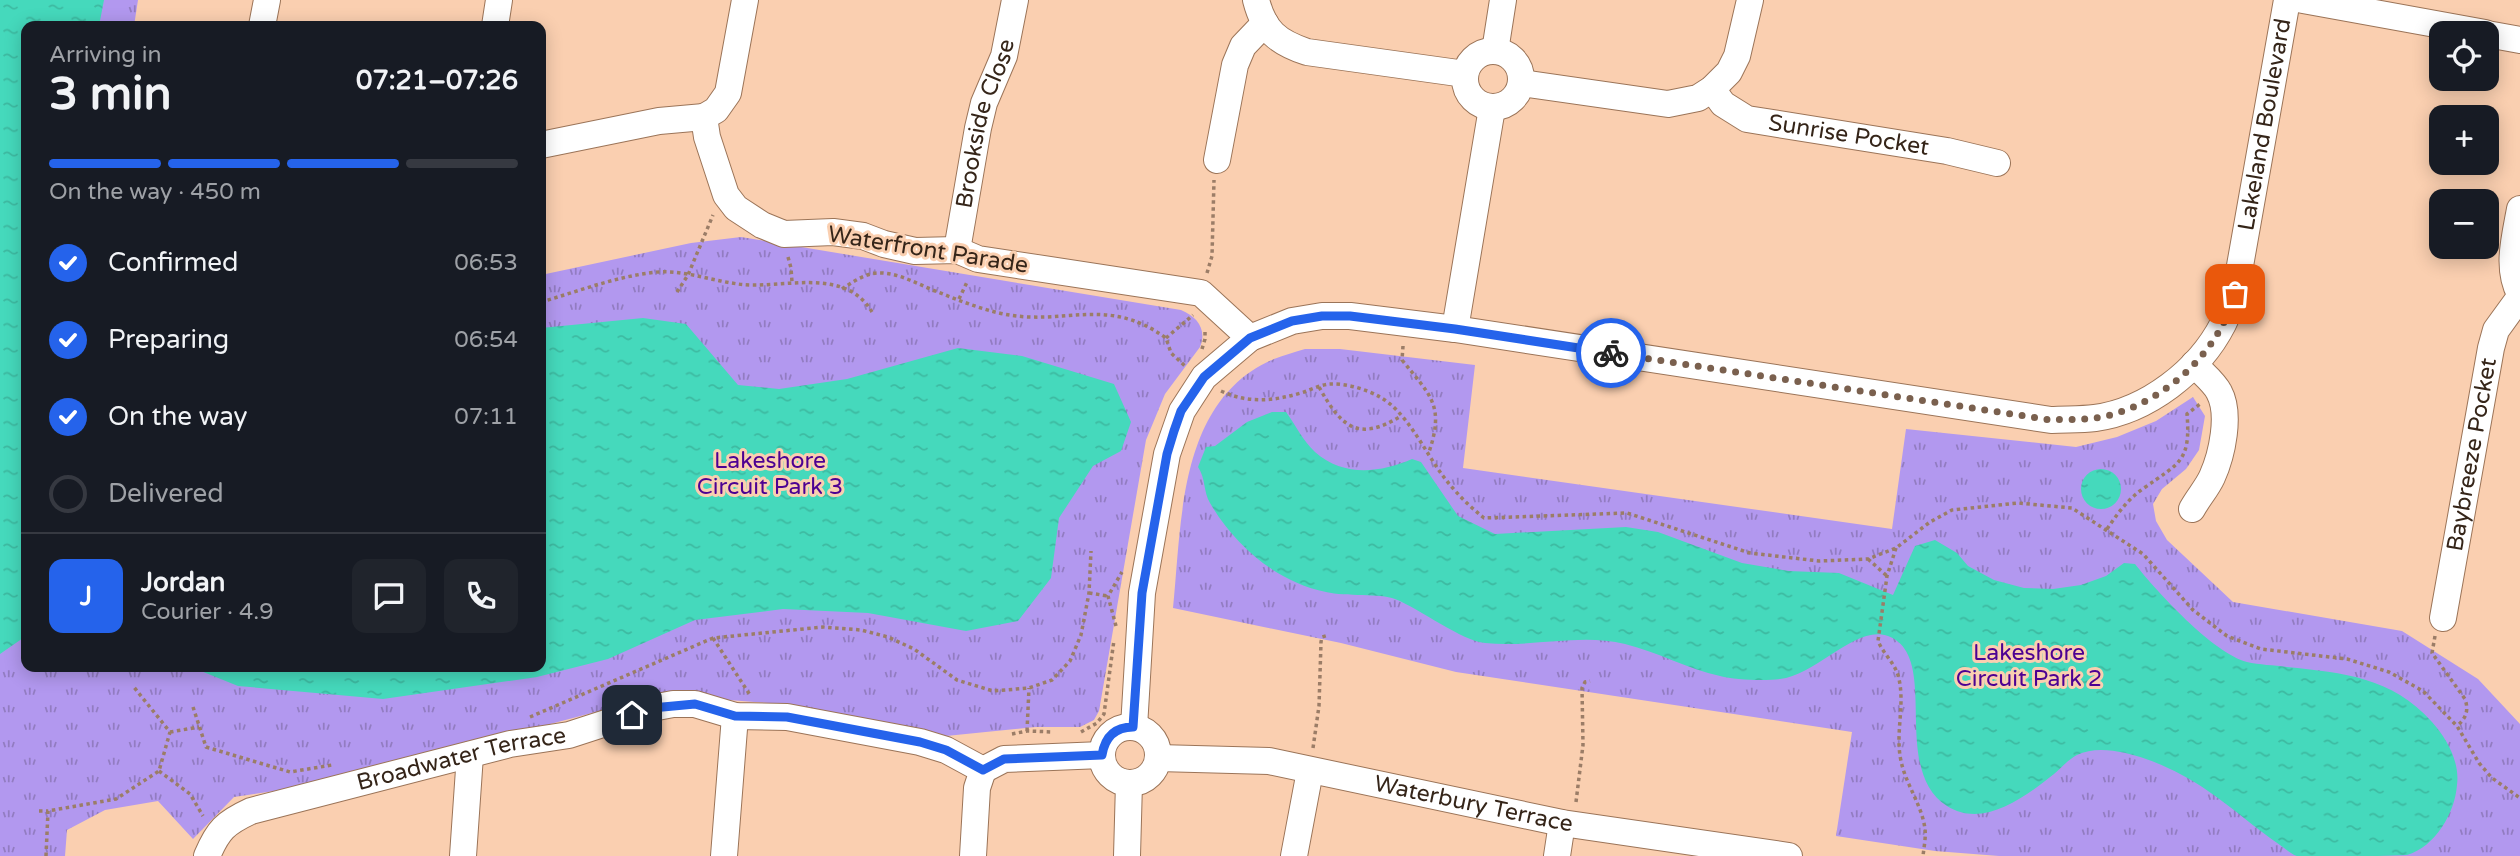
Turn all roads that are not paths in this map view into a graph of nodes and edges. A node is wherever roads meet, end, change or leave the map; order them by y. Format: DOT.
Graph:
graph roads {
  1 [pos="267,0"];
  2 [pos="499,0"];
  3 [pos="745,0"];
  4 [pos="1015,0"];
  5 [pos="1503,0"];
  6 [pos="1750,0"];
  7 [pos="2287,0"];
  8 [pos="2302,0"];
  9 [pos="1260,12"];
  10 [pos="263,21"];
  11 [pos="496,21"];
  12 [pos="2429,23"];
  13 [pos="2499,36"];
  14 [pos="2520,40"];
  15 [pos="1495,51"];
  16 [pos="1465,74"];
  17 [pos="1521,83"];
  18 [pos="1712,89"];
  19 [pos="1492,108"];
  20 [pos="704,117"];
  21 [pos="546,144"];
  22 [pos="1217,160"];
  23 [pos="1997,163"];
  24 [pos="2520,209"];
  25 [pos="957,250"];
  26 [pos="2520,295"];
  27 [pos="1455,329"];
  28 [pos="1250,338"];
  29 [pos="2194,364"];
  30 [pos="2192,509"];
  31 [pos="2443,618"];
  32 [pos="735,716"];
  33 [pos="1133,727"];
  34 [pos="470,755"];
  35 [pos="1102,755"];
  36 [pos="1158,758"];
  37 [pos="983,770"];
  38 [pos="1310,771"];
  39 [pos="1129,783"];
  40 [pos="1568,824"];
  41 [pos="211,846"];
  42 [pos="463,856"];
  43 [pos="724,856"];
  44 [pos="972,856"];
  45 [pos="1127,856"];
  46 [pos="1294,856"];
  47 [pos="1557,856"];
  48 [pos="1789,856"];
  1 -- 10 [label="street"];
  2 -- 11 [label="street"];
  3 -- 20 [label="street"];
  4 -- 25 [label="street, Brookside Close"];
  5 -- 15 [label="street"];
  6 -- 18 [label="street"];
  7 -- 29 [label="street, Lakeland Boulevard"];
  8 -- 12 [label="street"];
  9 -- 16 [label="street"];
  9 -- 22 [label="street"];
  13 -- 14 [label="street"];
  15 -- 16 [label="street"];
  15 -- 17 [label="street"];
  16 -- 19 [label="street"];
  17 -- 18 [label="street"];
  17 -- 19 [label="street"];
  18 -- 23 [label="street, Sunrise Pocket"];
  19 -- 27 [label="street"];
  20 -- 21 [label="street"];
  20 -- 25 [label="street, Waterfront Parade"];
  24 -- 26 [label="street"];
  25 -- 28 [label="street, Waterfront Parade"];
  26 -- 31 [label="street, Baybreeze Pocket"];
  27 -- 28 [label="street, Lakeland Boulevard"];
  27 -- 29 [label="street, Lakeland Boulevard"];
  28 -- 33 [label="street, Lakeland Boulevard"];
  29 -- 30 [label="street"];
  32 -- 34 [label="street, Broadwater Terrace"];
  32 -- 37 [label="street, Broadwater Terrace"];
  32 -- 43 [label="street"];
  33 -- 35 [label="street"];
  33 -- 36 [label="street"];
  34 -- 41 [label="street, Broadwater Terrace"];
  34 -- 42 [label="street"];
  35 -- 37 [label="street"];
  35 -- 39 [label="street"];
  36 -- 38 [label="street, Waterbury Terrace"];
  36 -- 39 [label="street"];
  37 -- 44 [label="street"];
  38 -- 40 [label="street, Waterbury Terrace"];
  38 -- 46 [label="street"];
  39 -- 45 [label="street"];
  40 -- 47 [label="street"];
  40 -- 48 [label="street, Waterbury Terrace"];
}
